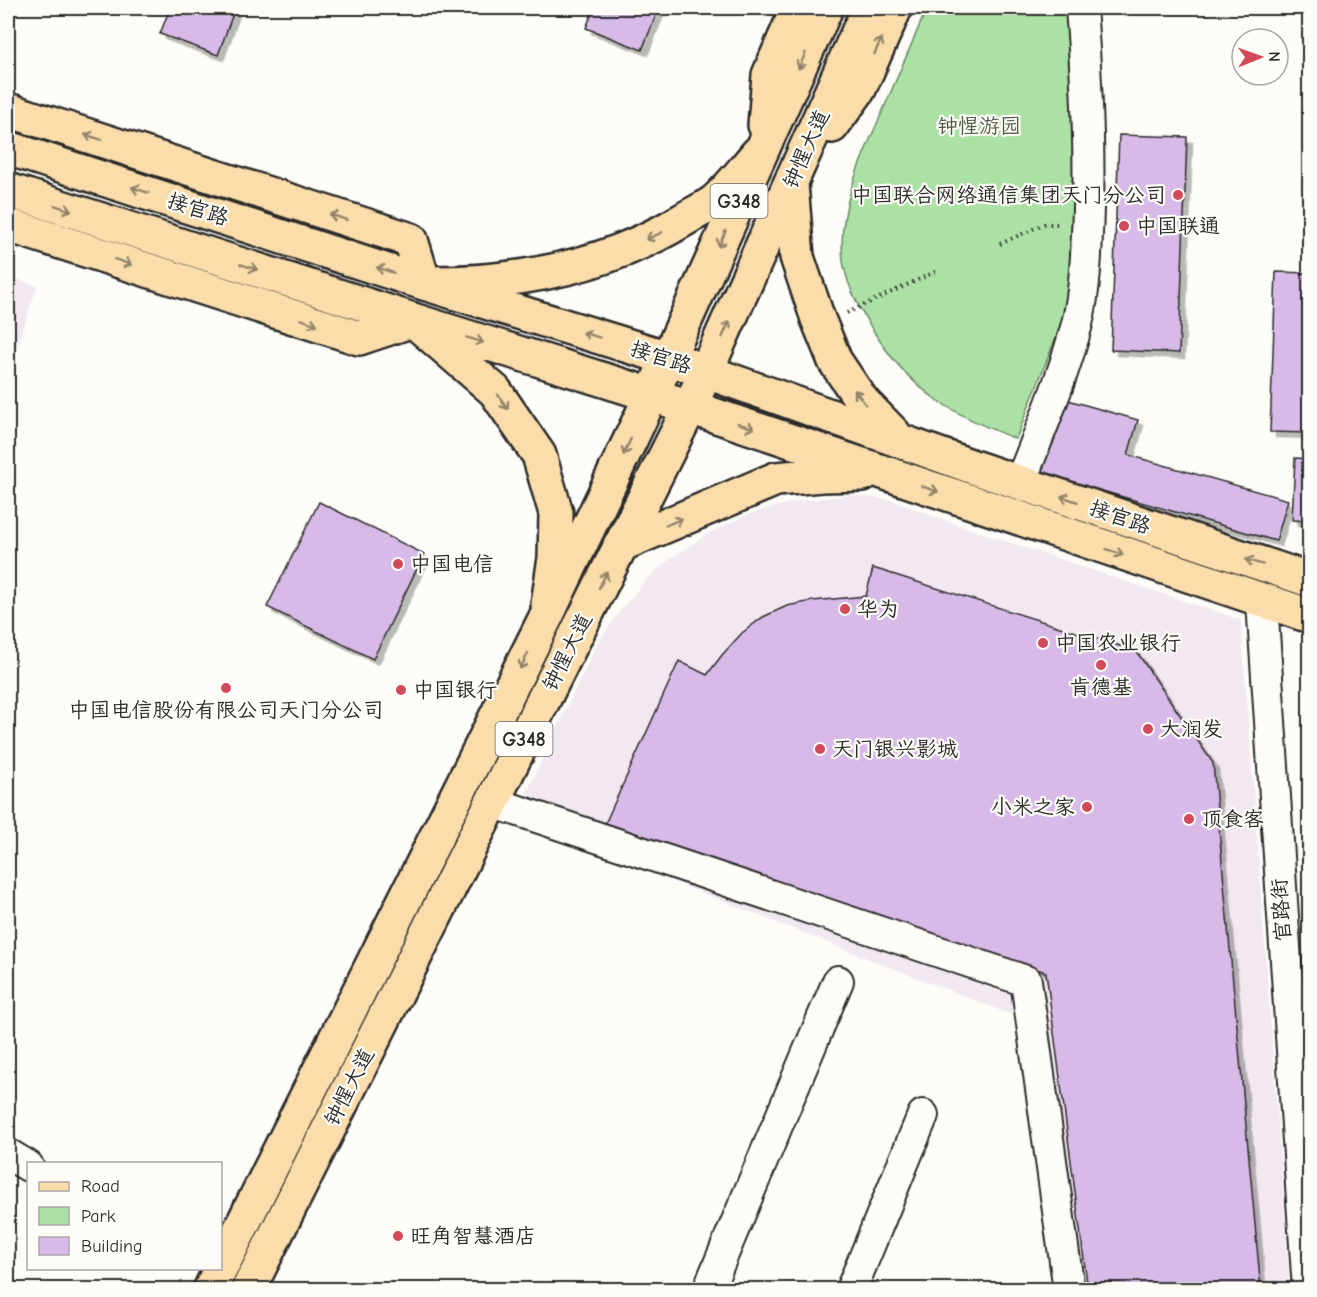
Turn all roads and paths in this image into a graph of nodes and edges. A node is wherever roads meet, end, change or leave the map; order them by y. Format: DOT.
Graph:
graph roads {
  1 [pos="798,8"];
  2 [pos="826,8"];
  3 [pos="869,8"];
  4 [pos="895,8"];
  5 [pos="1081,8"];
  6 [pos="8,110"];
  7 [pos="8,148"];
  8 [pos="763,148"];
  9 [pos="791,184"];
  10 [pos="8,190"];
  11 [pos="8,225"];
  12 [pos="1088,225"];
  13 [pos="1000,244"];
  14 [pos="939,270"];
  15 [pos="424,283"];
  16 [pos="413,320"];
  17 [pos="820,325"];
  18 [pos="668,358"];
  19 [pos="707,371"];
  20 [pos="652,394"];
  21 [pos="690,407"];
  22 [pos="899,440"];
  23 [pos="887,474"];
  24 [pos="1020,483"];
  25 [pos="620,545"];
  26 [pos="1310,580"];
  27 [pos="1262,602"];
  28 [pos="547,615"];
  29 [pos="1310,616"];
  30 [pos="460,789"];
  31 [pos="492,802"];
  32 [pos="838,981"];
  33 [pos="923,1115"];
  34 [pos="8,1154"];
  35 [pos="27,1165"];
  36 [pos="222,1221"];
  37 [pos="222,1243"];
  38 [pos="203,1279"];
  39 [pos="247,1290"];
  40 [pos="269,1290"];
  41 [pos="708,1290"];
  42 [pos="851,1290"];
  43 [pos="1069,1290"];
  44 [pos="1308,1290"];
  1 -- 8 [label="main road"];
  2 -- 8 [label="main road, 钟惺大道 / G348, one-way"];
  3 -- 9 [label="main road, 钟惺大道 / G348"];
  9 -- 4 [label="main road, one-way"];
  5 -- 12 [label="street"];
  15 -- 6 [label="main road, one-way"];
  15 -- 7 [label="main road, 接官路, one-way"];
  8 -- 15 [label="main road, one-way"];
  8 -- 18 [label="main road, 钟惺大道 / G348, one-way"];
  9 -- 17 [label="main road"];
  19 -- 9 [label="main road, 钟惺大道 / G348, one-way"];
  10 -- 16 [label="main road, 接官路, one-way"];
  11 -- 16 [label="main road, one-way"];
  12 -- 13 [label="path"];
  12 -- 24 [label="street"];
  14 -- 17 [label="path"];
  18 -- 15 [label="main road, 接官路, one-way"];
  16 -- 20 [label="main road, 接官路, one-way"];
  16 -- 28 [label="main road, one-way"];
  22 -- 17 [label="main road, one-way"];
  18 -- 19 [label="main road, 接官路"];
  18 -- 20 [label="main road, 钟惺大道 / G348"];
  19 -- 21 [label="main road, 钟惺大道 / G348"];
  19 -- 22 [label="main road, 接官路"];
  20 -- 21 [label="main road, 接官路"];
  20 -- 28 [label="main road, 钟惺大道 / G348, one-way"];
  21 -- 23 [label="main road, 接官路, one-way"];
  21 -- 25 [label="main road, 钟惺大道 / G348"];
  22 -- 24 [label="main road, 接官路"];
  25 -- 23 [label="main road, one-way"];
  23 -- 27 [label="main road, 接官路, one-way"];
  26 -- 24 [label="main road, 接官路, one-way"];
  31 -- 25 [label="main road, 钟惺大道 / G348, one-way"];
  27 -- 29 [label="main road, 接官路"];
  27 -- 44 [label="street, 官路街"];
  28 -- 30 [label="main road, 钟惺大道 / G348, one-way"];
  30 -- 36 [label="main road"];
  30 -- 37 [label="main road, 钟惺大道 / G348"];
  31 -- 39 [label="main road, 钟惺大道 / G348"];
  31 -- 40 [label="main road"];
  31 -- 43 [label="street"];
  32 -- 41 [label="street"];
  33 -- 42 [label="street"];
  34 -- 35 [label="street"];
  38 -- 39 [label="street"];
}
